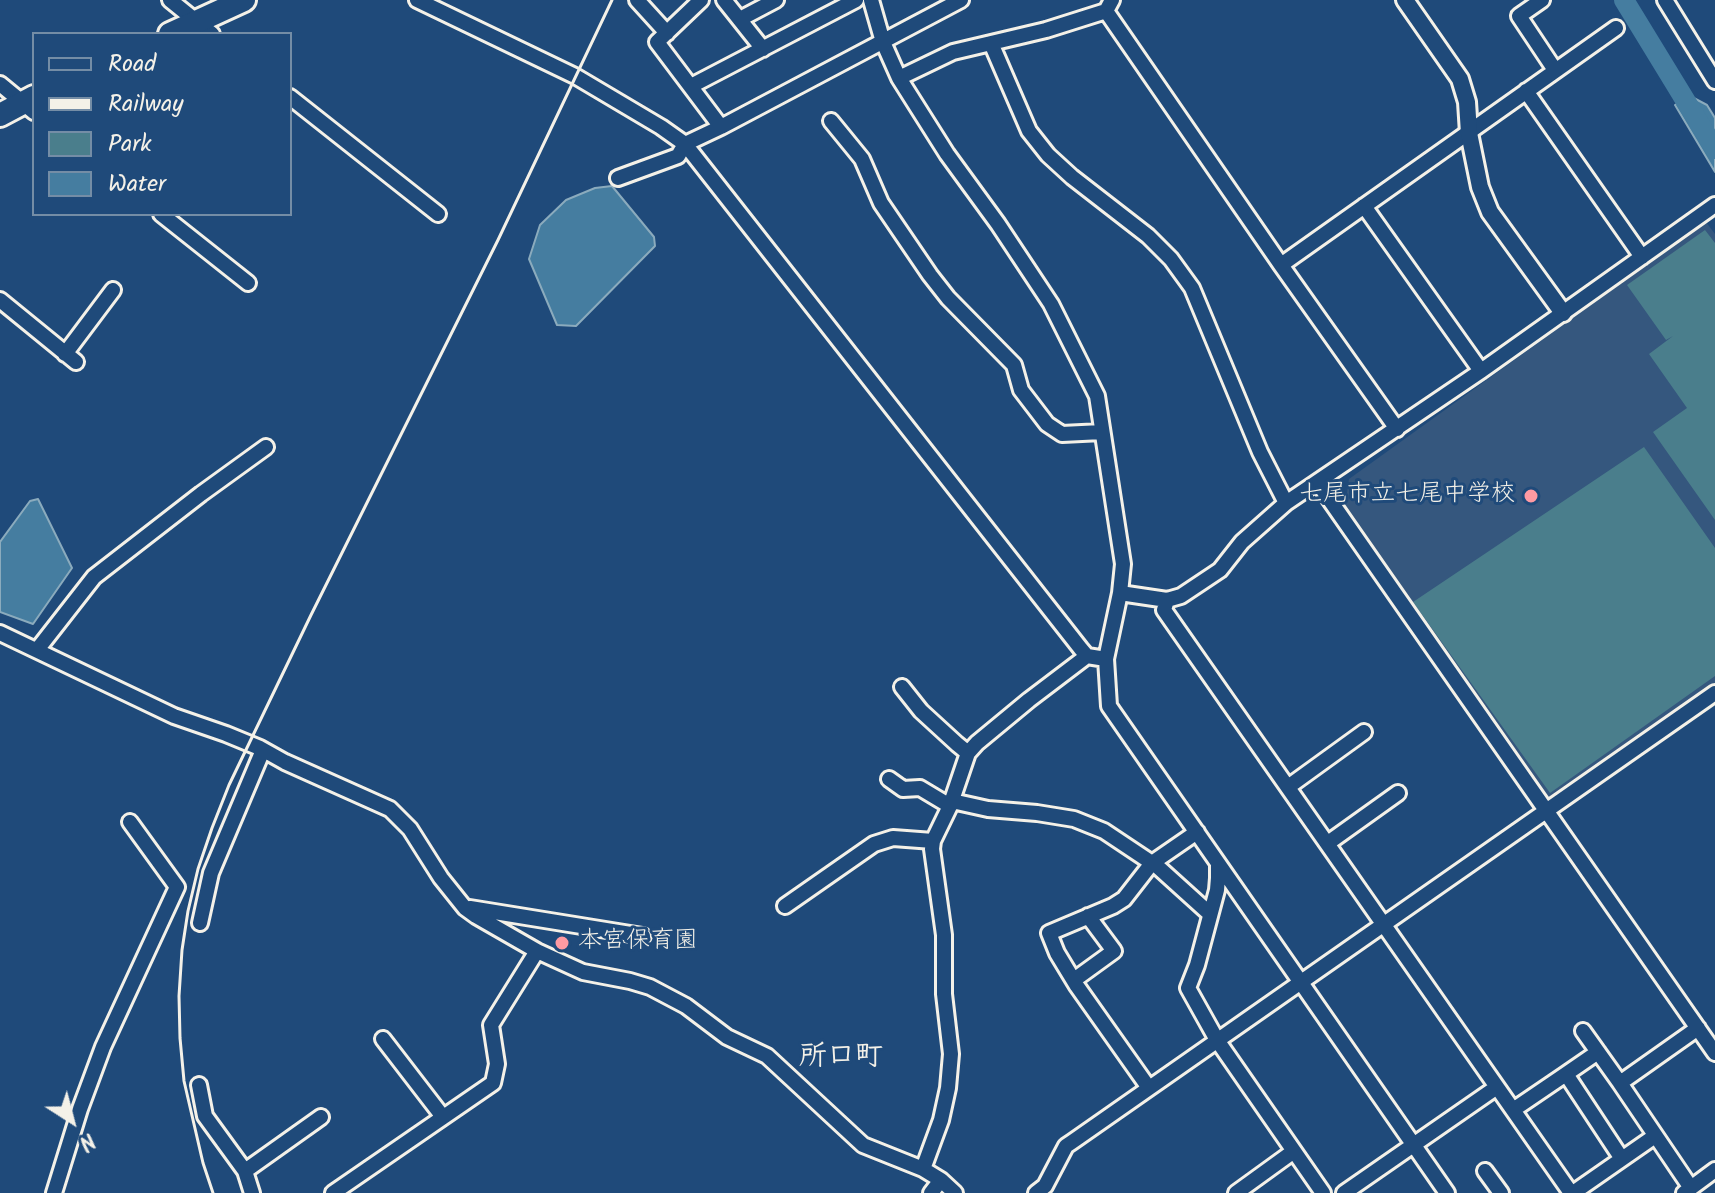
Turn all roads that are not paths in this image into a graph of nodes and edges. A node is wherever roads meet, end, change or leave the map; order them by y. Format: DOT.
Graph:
graph roads {
  1 [pos="170,0"];
  2 [pos="417,0"];
  3 [pos="637,0"];
  4 [pos="701,0"];
  5 [pos="724,0"];
  6 [pos="776,0"];
  7 [pos="856,0"];
  8 [pos="871,0"];
  9 [pos="961,0"];
  10 [pos="1405,0"];
  11 [pos="1542,0"];
  12 [pos="1665,0"];
  13 [pos="238,1"];
  14 [pos="1109,5"];
  15 [pos="740,19"];
  16 [pos="205,28"];
  17 [pos="1616,28"];
  18 [pos="182,32"];
  19 [pos="667,33"];
  20 [pos="883,42"];
  21 [pos="991,43"];
  22 [pos="763,49"];
  23 [pos="1555,70"];
  24 [pos="899,78"];
  25 [pos="1715,81"];
  26 [pos="0,84"];
  27 [pos="691,86"];
  28 [pos="1526,91"];
  29 [pos="292,99"];
  30 [pos="30,103"];
  31 [pos="0,115"];
  32 [pos="831,121"];
  33 [pos="721,127"];
  34 [pos="1469,133"];
  35 [pos="685,144"];
  36 [pos="618,178"];
  37 [pos="1715,205"];
  38 [pos="1364,206"];
  39 [pos="438,214"];
  40 [pos="164,216"];
  41 [pos="1642,257"];
  42 [pos="1281,265"];
  43 [pos="248,283"];
  44 [pos="113,290"];
  45 [pos="0,300"];
  46 [pos="1563,313"];
  47 [pos="1481,371"];
  48 [pos="1397,429"];
  49 [pos="1102,432"];
  50 [pos="266,447"];
  51 [pos="1318,483"];
  52 [pos="1286,503"];
  53 [pos="1120,593"];
  54 [pos="1167,600"];
  55 [pos="0,633"];
  56 [pos="37,650"];
  57 [pos="1087,656"];
  58 [pos="1106,659"];
  59 [pos="902,687"];
  60 [pos="1714,696"];
  61 [pos="1364,732"];
  62 [pos="263,750"];
  63 [pos="968,753"];
  64 [pos="889,779"];
  65 [pos="1288,787"];
  66 [pos="1398,793"];
  67 [pos="951,803"];
  68 [pos="1546,811"];
  69 [pos="130,822"];
  70 [pos="1197,832"];
  71 [pos="933,841"];
  72 [pos="1328,843"];
  73 [pos="1152,863"];
  74 [pos="1217,864"];
  75 [pos="785,906"];
  76 [pos="465,908"];
  77 [pos="1210,914"];
  78 [pos="1088,916"];
  79 [pos="200,923"];
  80 [pos="1384,924"];
  81 [pos="643,936"];
  82 [pos="537,951"];
  83 [pos="1074,980"];
  84 [pos="1301,983"];
  85 [pos="1698,1028"];
  86 [pos="1583,1031"];
  87 [pos="383,1039"];
  88 [pos="1217,1040"];
  89 [pos="1598,1052"];
  90 [pos="1715,1053"];
  91 [pos="1566,1074"];
  92 [pos="1620,1083"];
  93 [pos="199,1085"];
  94 [pos="1497,1087"];
  95 [pos="1149,1088"];
  96 [pos="1513,1110"];
  97 [pos="321,1117"];
  98 [pos="443,1117"];
  99 [pos="1655,1136"];
  100 [pos="1413,1144"];
  101 [pos="1294,1151"];
  102 [pos="1622,1159"];
  103 [pos="923,1169"];
  104 [pos="1715,1170"];
  105 [pos="245,1171"];
  106 [pos="1485,1171"];
  107 [pos="941,1180"];
  108 [pos="1687,1190"];
  109 [pos="54,1193"];
  110 [pos="252,1193"];
  111 [pos="333,1193"];
  112 [pos="931,1193"];
  113 [pos="955,1193"];
  114 [pos="1036,1193"];
  115 [pos="1236,1193"];
  116 [pos="1323,1193"];
  117 [pos="1344,1193"];
  118 [pos="1447,1193"];
  119 [pos="1501,1193"];
  120 [pos="1572,1193"];
  1 -- 16 [label="street"];
  2 -- 35 [label="street"];
  3 -- 19 [label="street"];
  4 -- 19 [label="street"];
  5 -- 15 [label="street"];
  6 -- 15 [label="street"];
  7 -- 22 [label="street"];
  8 -- 20 [label="street"];
  9 -- 20 [label="street"];
  10 -- 34 [label="street"];
  11 -- 23 [label="street"];
  12 -- 25 [label="street"];
  13 -- 16 [label="highway"];
  14 -- 21 [label="street"];
  14 -- 42 [label="street"];
  15 -- 22 [label="street"];
  16 -- 18 [label="highway"];
  17 -- 23 [label="street"];
  19 -- 27 [label="street"];
  20 -- 24 [label="street"];
  20 -- 33 [label="street"];
  21 -- 24 [label="street"];
  21 -- 52 [label="street"];
  22 -- 27 [label="street"];
  23 -- 28 [label="street"];
  24 -- 49 [label="street"];
  26 -- 30 [label="street"];
  27 -- 33 [label="street"];
  28 -- 34 [label="street"];
  28 -- 41 [label="street"];
  29 -- 39 [label="street"];
  30 -- 31 [label="highway"];
  32 -- 49 [label="street"];
  33 -- 35 [label="street"];
  34 -- 38 [label="street"];
  34 -- 46 [label="street"];
  35 -- 36 [label="street"];
  35 -- 57 [label="street"];
  37 -- 41 [label="street"];
  38 -- 42 [label="street"];
  38 -- 47 [label="street"];
  40 -- 43 [label="street"];
  41 -- 46 [label="street"];
  42 -- 48 [label="street"];
  44 -- 45 [label="street"];
  46 -- 47 [label="street"];
  47 -- 48 [label="street"];
  48 -- 51 [label="street"];
  49 -- 53 [label="street"];
  50 -- 56 [label="street"];
  51 -- 52 [label="street"];
  51 -- 68 [label="street"];
  52 -- 54 [label="street"];
  53 -- 54 [label="street"];
  53 -- 58 [label="street"];
  54 -- 65 [label="street"];
  55 -- 56 [label="street"];
  56 -- 62 [label="street"];
  57 -- 58 [label="street"];
  57 -- 63 [label="street"];
  58 -- 70 [label="street"];
  59 -- 63 [label="street"];
  60 -- 68 [label="street"];
  61 -- 65 [label="street"];
  62 -- 76 [label="street"];
  62 -- 79 [label="street"];
  63 -- 67 [label="street"];
  64 -- 67 [label="street"];
  65 -- 72 [label="street"];
  66 -- 72 [label="street"];
  67 -- 71 [label="street"];
  67 -- 73 [label="street"];
  68 -- 80 [label="street"];
  68 -- 85 [label="street"];
  69 -- 109 [label="street"];
  70 -- 73 [label="street"];
  70 -- 74 [label="street"];
  71 -- 75 [label="street"];
  71 -- 103 [label="street"];
  72 -- 80 [label="street"];
  73 -- 77 [label="street"];
  73 -- 78 [label="street"];
  74 -- 77 [label="street"];
  74 -- 84 [label="street"];
  76 -- 81 [label="street"];
  76 -- 82 [label="street"];
  77 -- 88 [label="street"];
  78 -- 83 [label="street"];
  78 -- 83 [label="street"];
  80 -- 84 [label="street"];
  80 -- 94 [label="street"];
  82 -- 98 [label="street"];
  82 -- 103 [label="street"];
  83 -- 95 [label="street"];
  84 -- 88 [label="street"];
  84 -- 100 [label="street"];
  85 -- 90 [label="street"];
  85 -- 92 [label="street"];
  86 -- 89 [label="street"];
  87 -- 98 [label="street"];
  88 -- 95 [label="street"];
  88 -- 101 [label="street"];
  89 -- 91 [label="street"];
  89 -- 92 [label="street"];
  91 -- 96 [label="street"];
  91 -- 102 [label="street"];
  92 -- 99 [label="street"];
  93 -- 105 [label="street"];
  94 -- 96 [label="street"];
  94 -- 100 [label="street"];
  95 -- 114 [label="street"];
  96 -- 120 [label="street"];
  97 -- 105 [label="street"];
  98 -- 111 [label="street"];
  99 -- 102 [label="street"];
  99 -- 108 [label="street"];
  100 -- 117 [label="street"];
  100 -- 118 [label="street"];
  101 -- 115 [label="street"];
  101 -- 116 [label="street"];
  102 -- 120 [label="street"];
  103 -- 107 [label="street"];
  104 -- 108 [label="street"];
  105 -- 110 [label="street"];
  106 -- 119 [label="street"];
  107 -- 112 [label="street"];
  107 -- 113 [label="street"];
}
